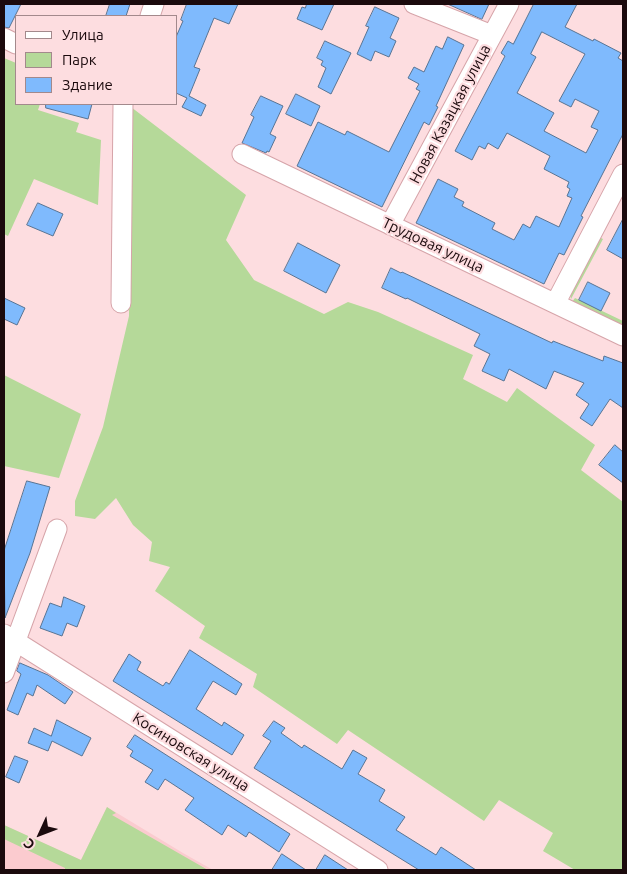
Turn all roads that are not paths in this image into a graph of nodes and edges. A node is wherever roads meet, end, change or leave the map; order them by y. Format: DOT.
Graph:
graph roads {
  1 [pos="414,4"];
  2 [pos="509,4"];
  3 [pos="492,35"];
  4 [pos="123,105"];
  5 [pos="242,154"];
  6 [pos="623,174"];
  7 [pos="390,225"];
  8 [pos="556,302"];
  9 [pos="121,303"];
  10 [pos="623,336"];
  11 [pos="57,528"];
  12 [pos="10,638"];
  13 [pos="4,673"];
  14 [pos="378,870"];
  1 -- 3 [label="street"];
  2 -- 3 [label="street, Новая Казацкая улица"];
  3 -- 7 [label="street, Новая Казацкая улица"];
  4 -- 9 [label="street"];
  5 -- 7 [label="street, Трудовая улица"];
  6 -- 8 [label="street"];
  7 -- 8 [label="street, Трудовая улица"];
  8 -- 10 [label="street, Трудовая улица"];
  11 -- 12 [label="street"];
  12 -- 13 [label="street"];
  12 -- 14 [label="street, Косиновская улица"];
}
